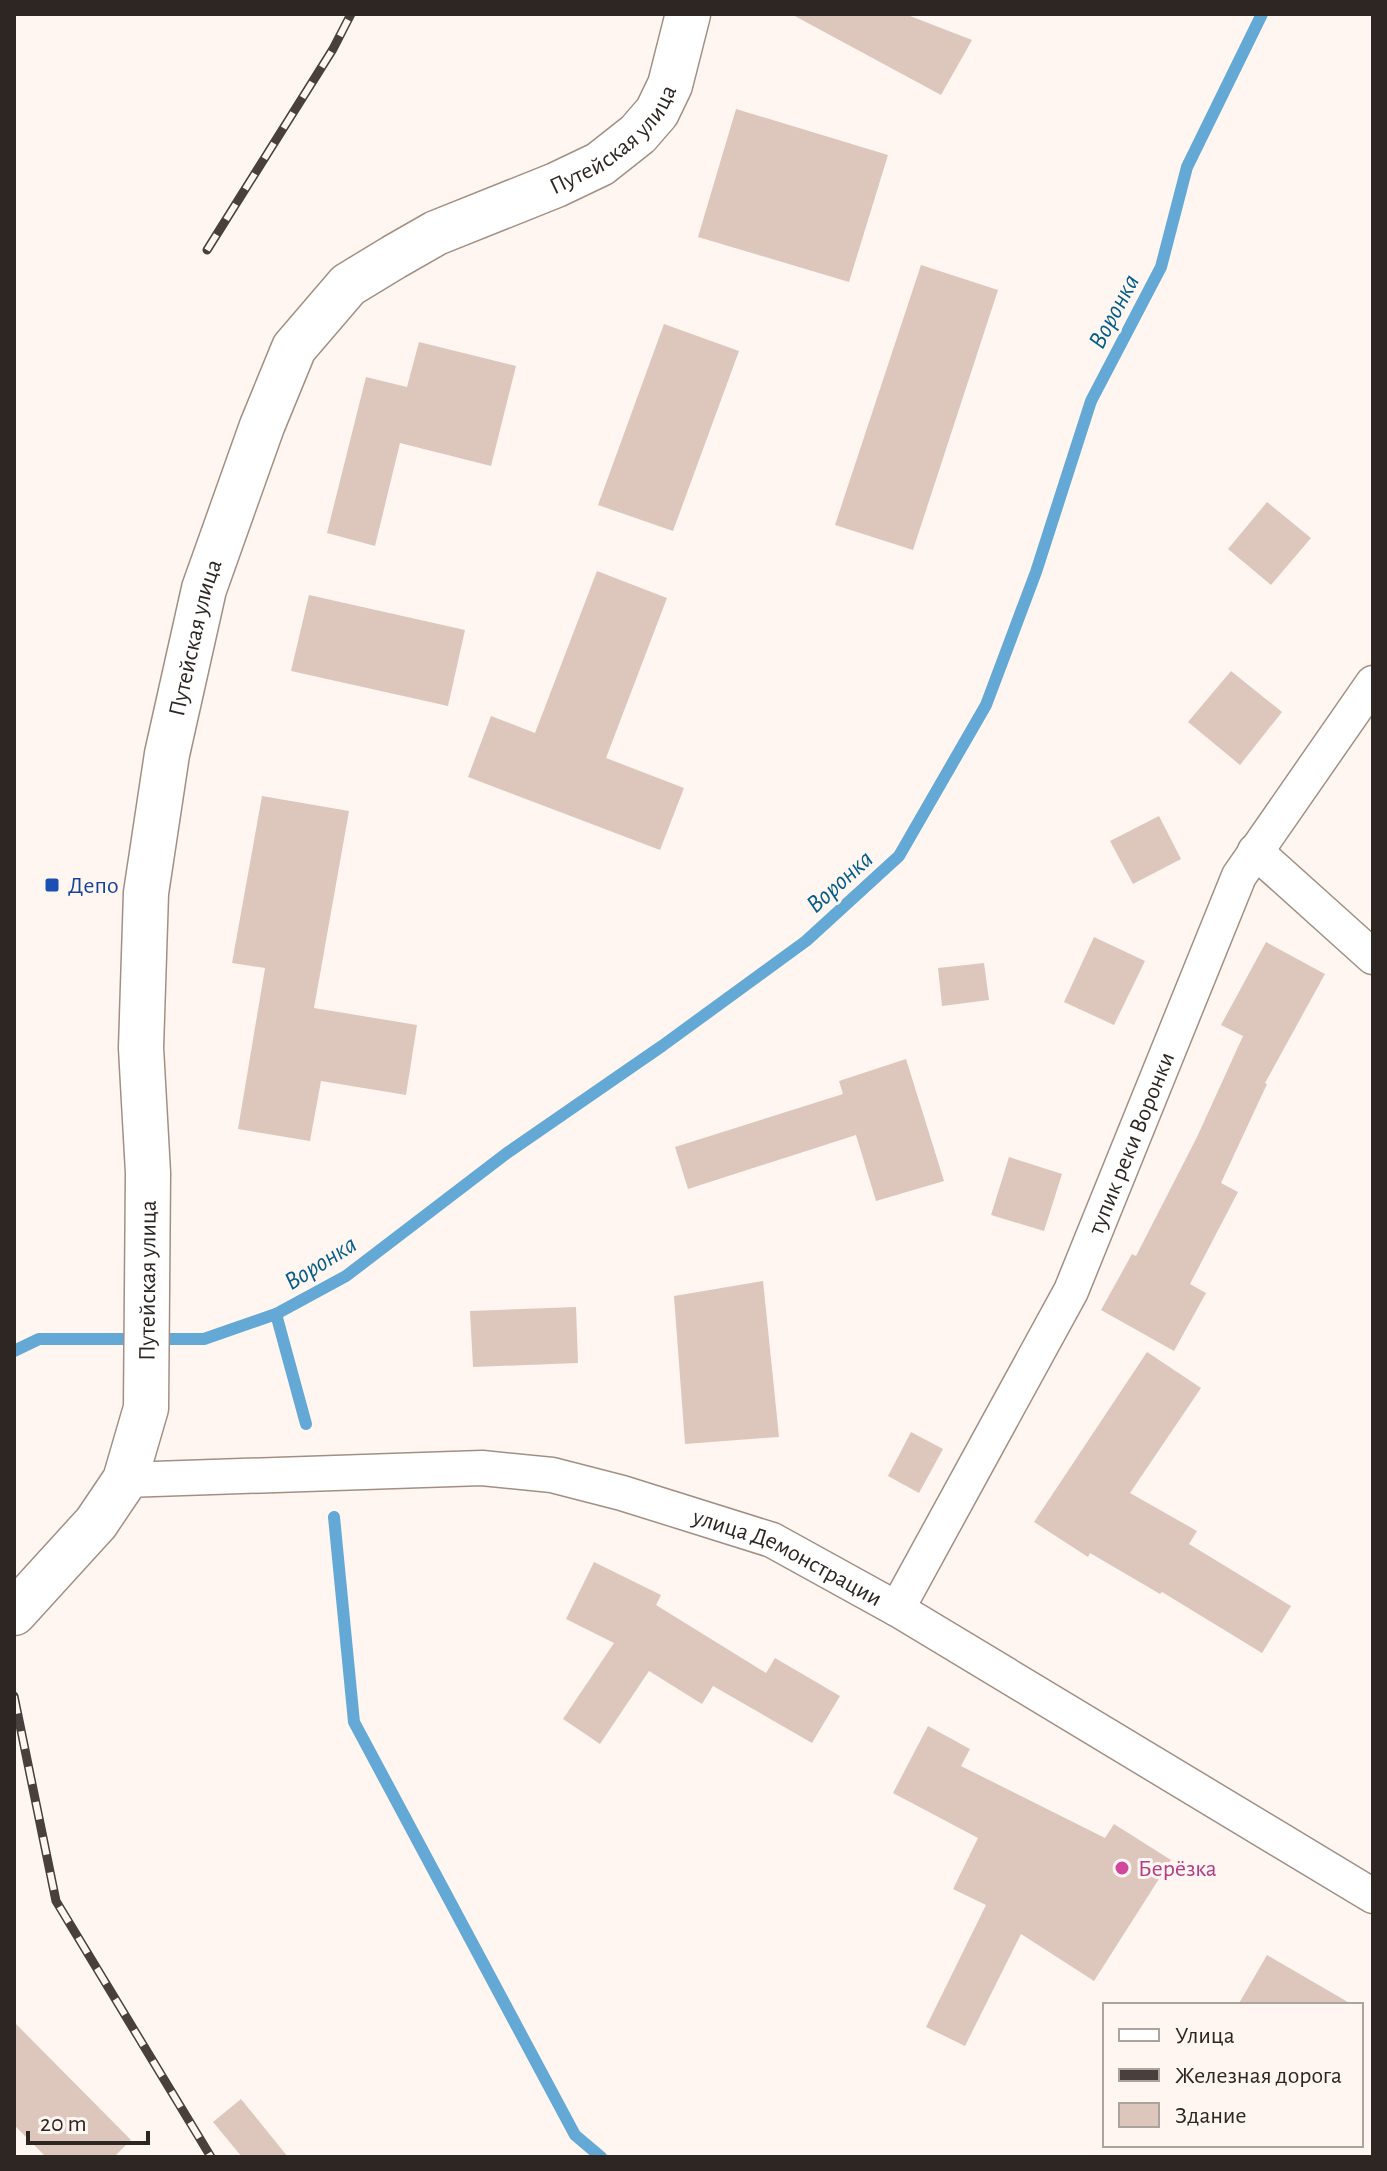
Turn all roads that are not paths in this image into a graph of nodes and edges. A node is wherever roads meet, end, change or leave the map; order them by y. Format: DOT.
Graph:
graph roads {
  1 [pos="688,14"];
  2 [pos="1373,683"];
  3 [pos="1255,851"];
  4 [pos="1373,957"];
  5 [pos="125,1480"];
  6 [pos="897,1609"];
  7 [pos="14,1613"];
  8 [pos="1373,1896"];
  1 -- 5 [label="street, Путейская улица"];
  2 -- 3 [label="street, тупик реки Воронки"];
  3 -- 4 [label="street"];
  3 -- 6 [label="street, тупик реки Воронки"];
  5 -- 6 [label="street, улица Демонстрации"];
  5 -- 7 [label="street, Путейская улица"];
  6 -- 8 [label="street, улица Демонстрации"];
}
